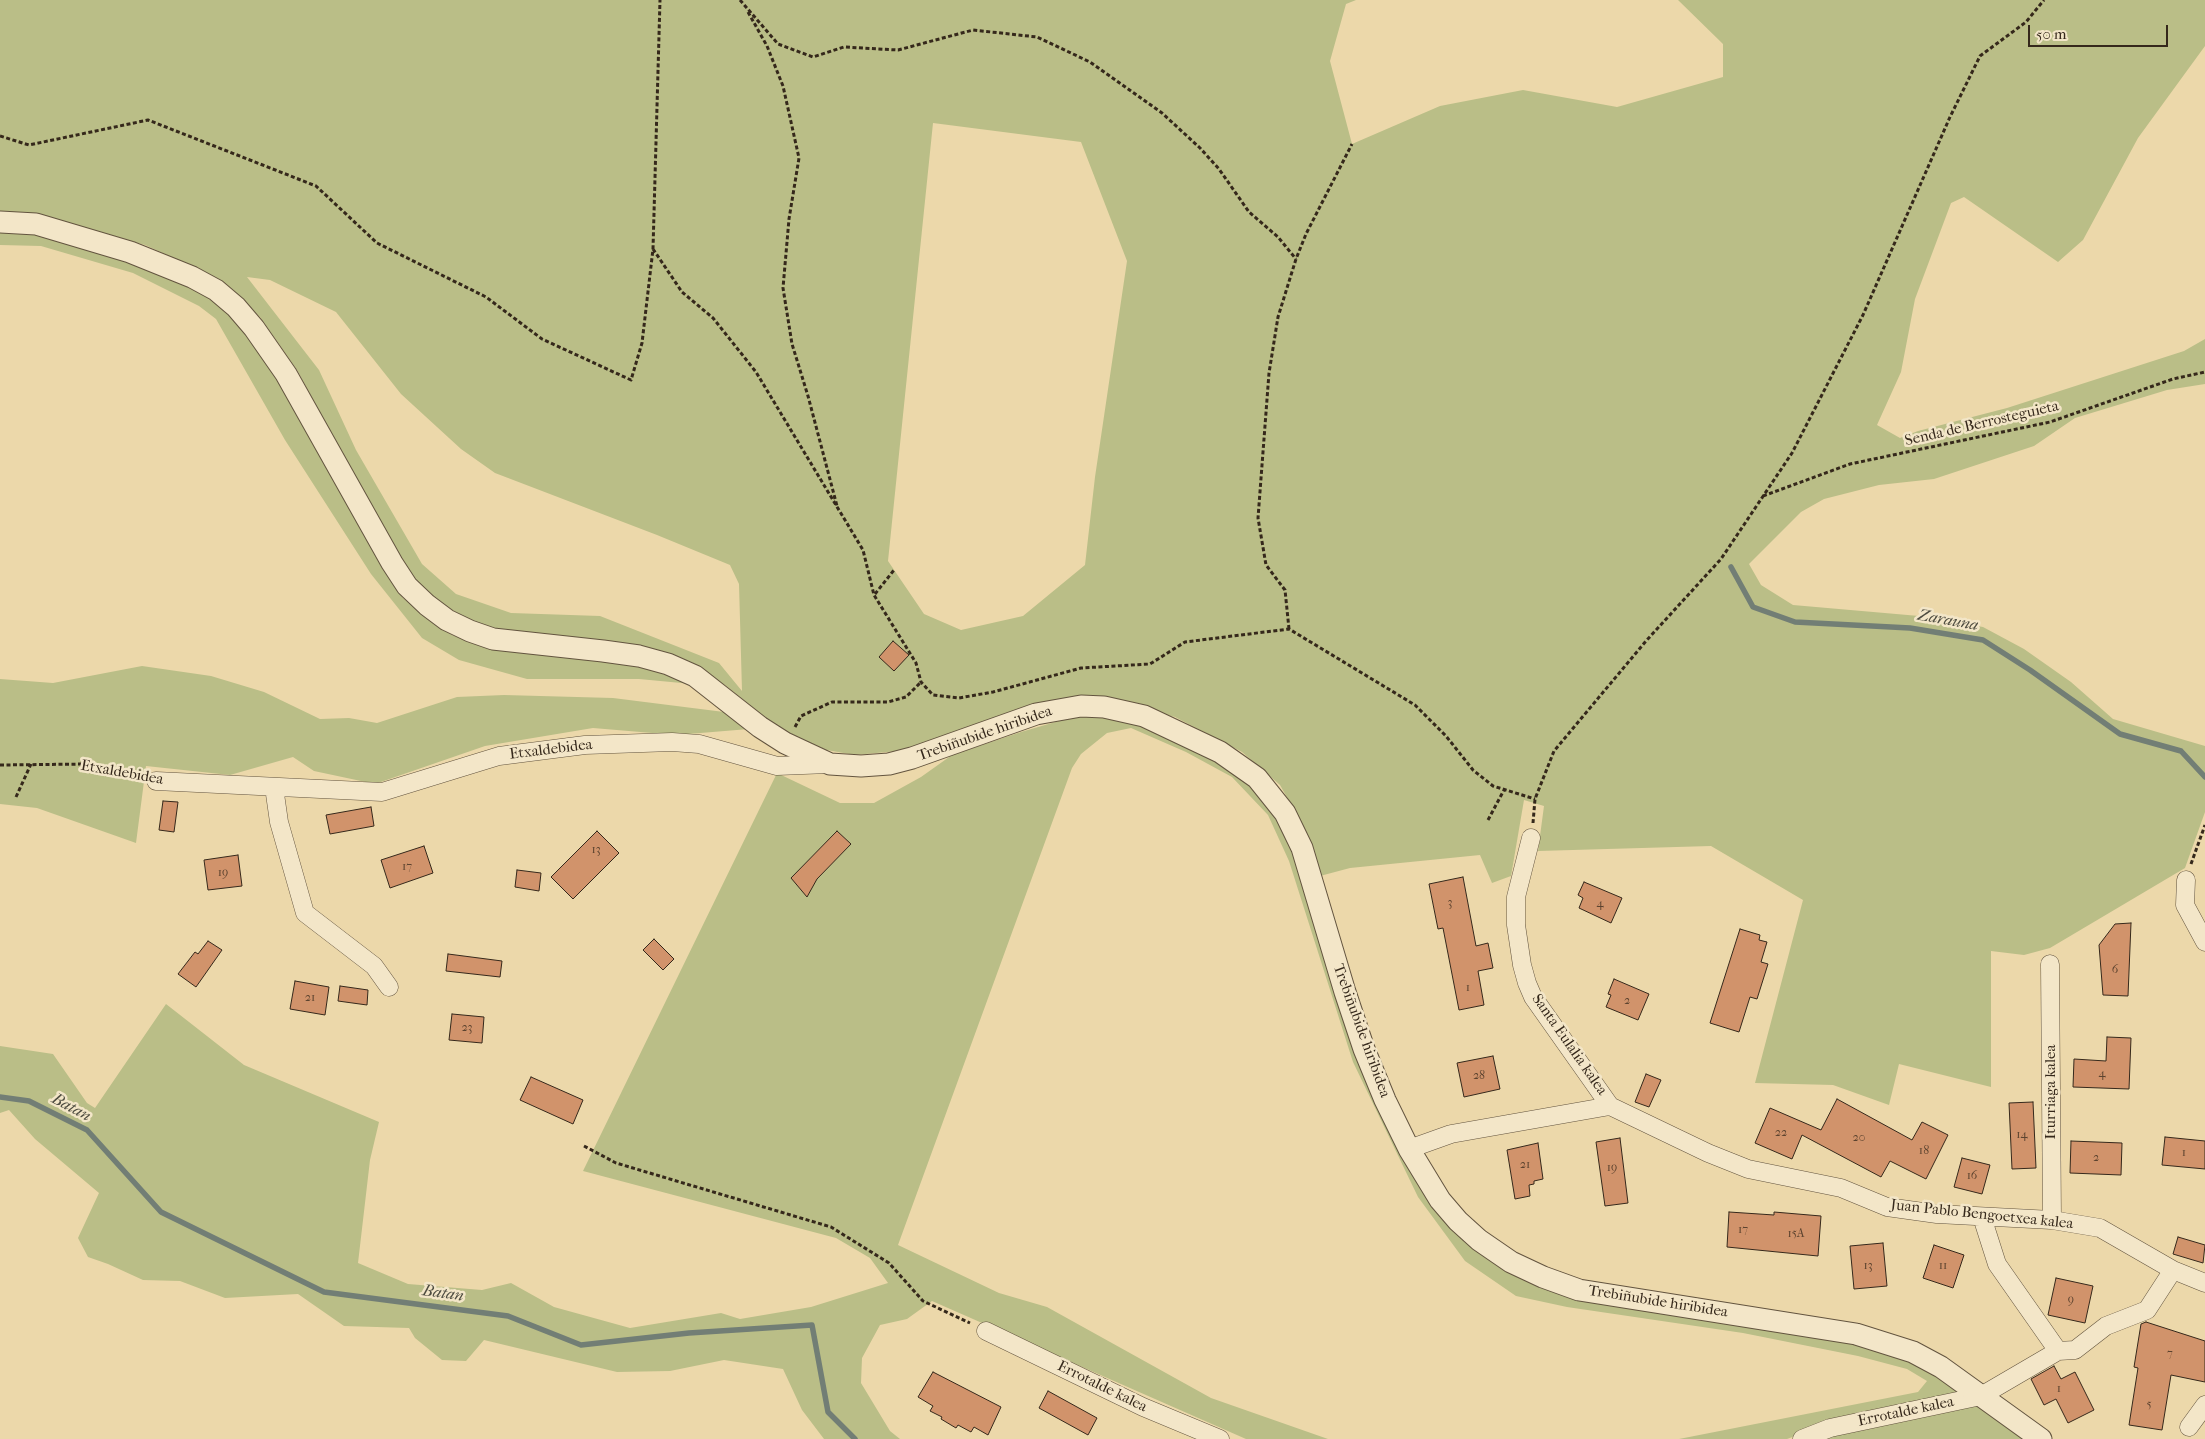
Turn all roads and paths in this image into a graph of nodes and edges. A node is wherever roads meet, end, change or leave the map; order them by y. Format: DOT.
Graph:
graph roads {
  1 [pos="660,0"];
  2 [pos="739,0"];
  3 [pos="2044,0"];
  4 [pos="744,5"];
  5 [pos="0,136"];
  6 [pos="1352,144"];
  7 [pos="0,222"];
  8 [pos="653,249"];
  9 [pos="1296,259"];
  10 [pos="2205,372"];
  11 [pos="1763,496"];
  12 [pos="838,511"];
  13 [pos="894,570"];
  14 [pos="874,595"];
  15 [pos="1289,630"];
  16 [pos="920,682"];
  17 [pos="785,743"];
  18 [pos="31,764"];
  19 [pos="830,764"];
  20 [pos="0,765"];
  21 [pos="156,781"];
  22 [pos="274,787"];
  23 [pos="1504,790"];
  24 [pos="16,797"];
  25 [pos="1488,820"];
  26 [pos="2205,825"];
  27 [pos="1531,838"];
  28 [pos="2186,880"];
  29 [pos="2205,942"];
  30 [pos="2050,964"];
  31 [pos="389,987"];
  32 [pos="1610,1106"];
  33 [pos="584,1146"];
  34 [pos="1409,1150"];
  35 [pos="1982,1216"];
  36 [pos="2052,1220"];
  37 [pos="2173,1270"];
  38 [pos="2205,1282"];
  39 [pos="986,1331"];
  40 [pos="2058,1351"];
  41 [pos="1981,1396"];
  42 [pos="2205,1405"];
  43 [pos="2189,1427"];
  44 [pos="1220,1439"];
  45 [pos="1802,1439"];
  46 [pos="2041,1439"];
  1 -- 8 [label="path"];
  2 -- 4 [label="path"];
  3 -- 11 [label="path"];
  4 -- 9 [label="path"];
  4 -- 12 [label="path"];
  5 -- 8 [label="path"];
  6 -- 9 [label="path"];
  7 -- 17 [label="street"];
  8 -- 12 [label="path"];
  9 -- 15 [label="path"];
  10 -- 11 [label="path, Senda de Berrosteguieta"];
  11 -- 23 [label="path"];
  12 -- 14 [label="path"];
  13 -- 14 [label="path"];
  14 -- 16 [label="path"];
  15 -- 16 [label="path"];
  15 -- 23 [label="path"];
  16 -- 17 [label="path"];
  17 -- 19 [label="street"];
  18 -- 20 [label="path, Etxaldebidea"];
  18 -- 21 [label="path, Etxaldebidea"];
  18 -- 24 [label="path"];
  19 -- 22 [label="street, Etxaldebidea"];
  19 -- 34 [label="street, Trebiñubide hiribidea"];
  21 -- 22 [label="street, Etxaldebidea"];
  22 -- 31 [label="street"];
  23 -- 25 [label="path"];
  26 -- 28 [label="path"];
  27 -- 32 [label="street, Santa Eulalia kalea"];
  28 -- 29 [label="street"];
  30 -- 36 [label="street, Iturriaga kalea"];
  32 -- 34 [label="street"];
  32 -- 35 [label="street, Juan Pablo Bengoetxea kalea"];
  33 -- 39 [label="path"];
  34 -- 41 [label="street, Trebiñubide hiribidea"];
  35 -- 36 [label="street, Juan Pablo Bengoetxea kalea"];
  35 -- 40 [label="street"];
  36 -- 37 [label="street, Juan Pablo Bengoetxea kalea"];
  37 -- 38 [label="street, Juan Pablo Bengoetxea kalea"];
  37 -- 40 [label="street, Errotalde kalea"];
  39 -- 44 [label="street, Errotalde kalea"];
  40 -- 41 [label="street, Errotalde kalea"];
  41 -- 45 [label="street, Errotalde kalea"];
  41 -- 46 [label="street, Trebiñubide hiribidea"];
  42 -- 43 [label="street"];
}
